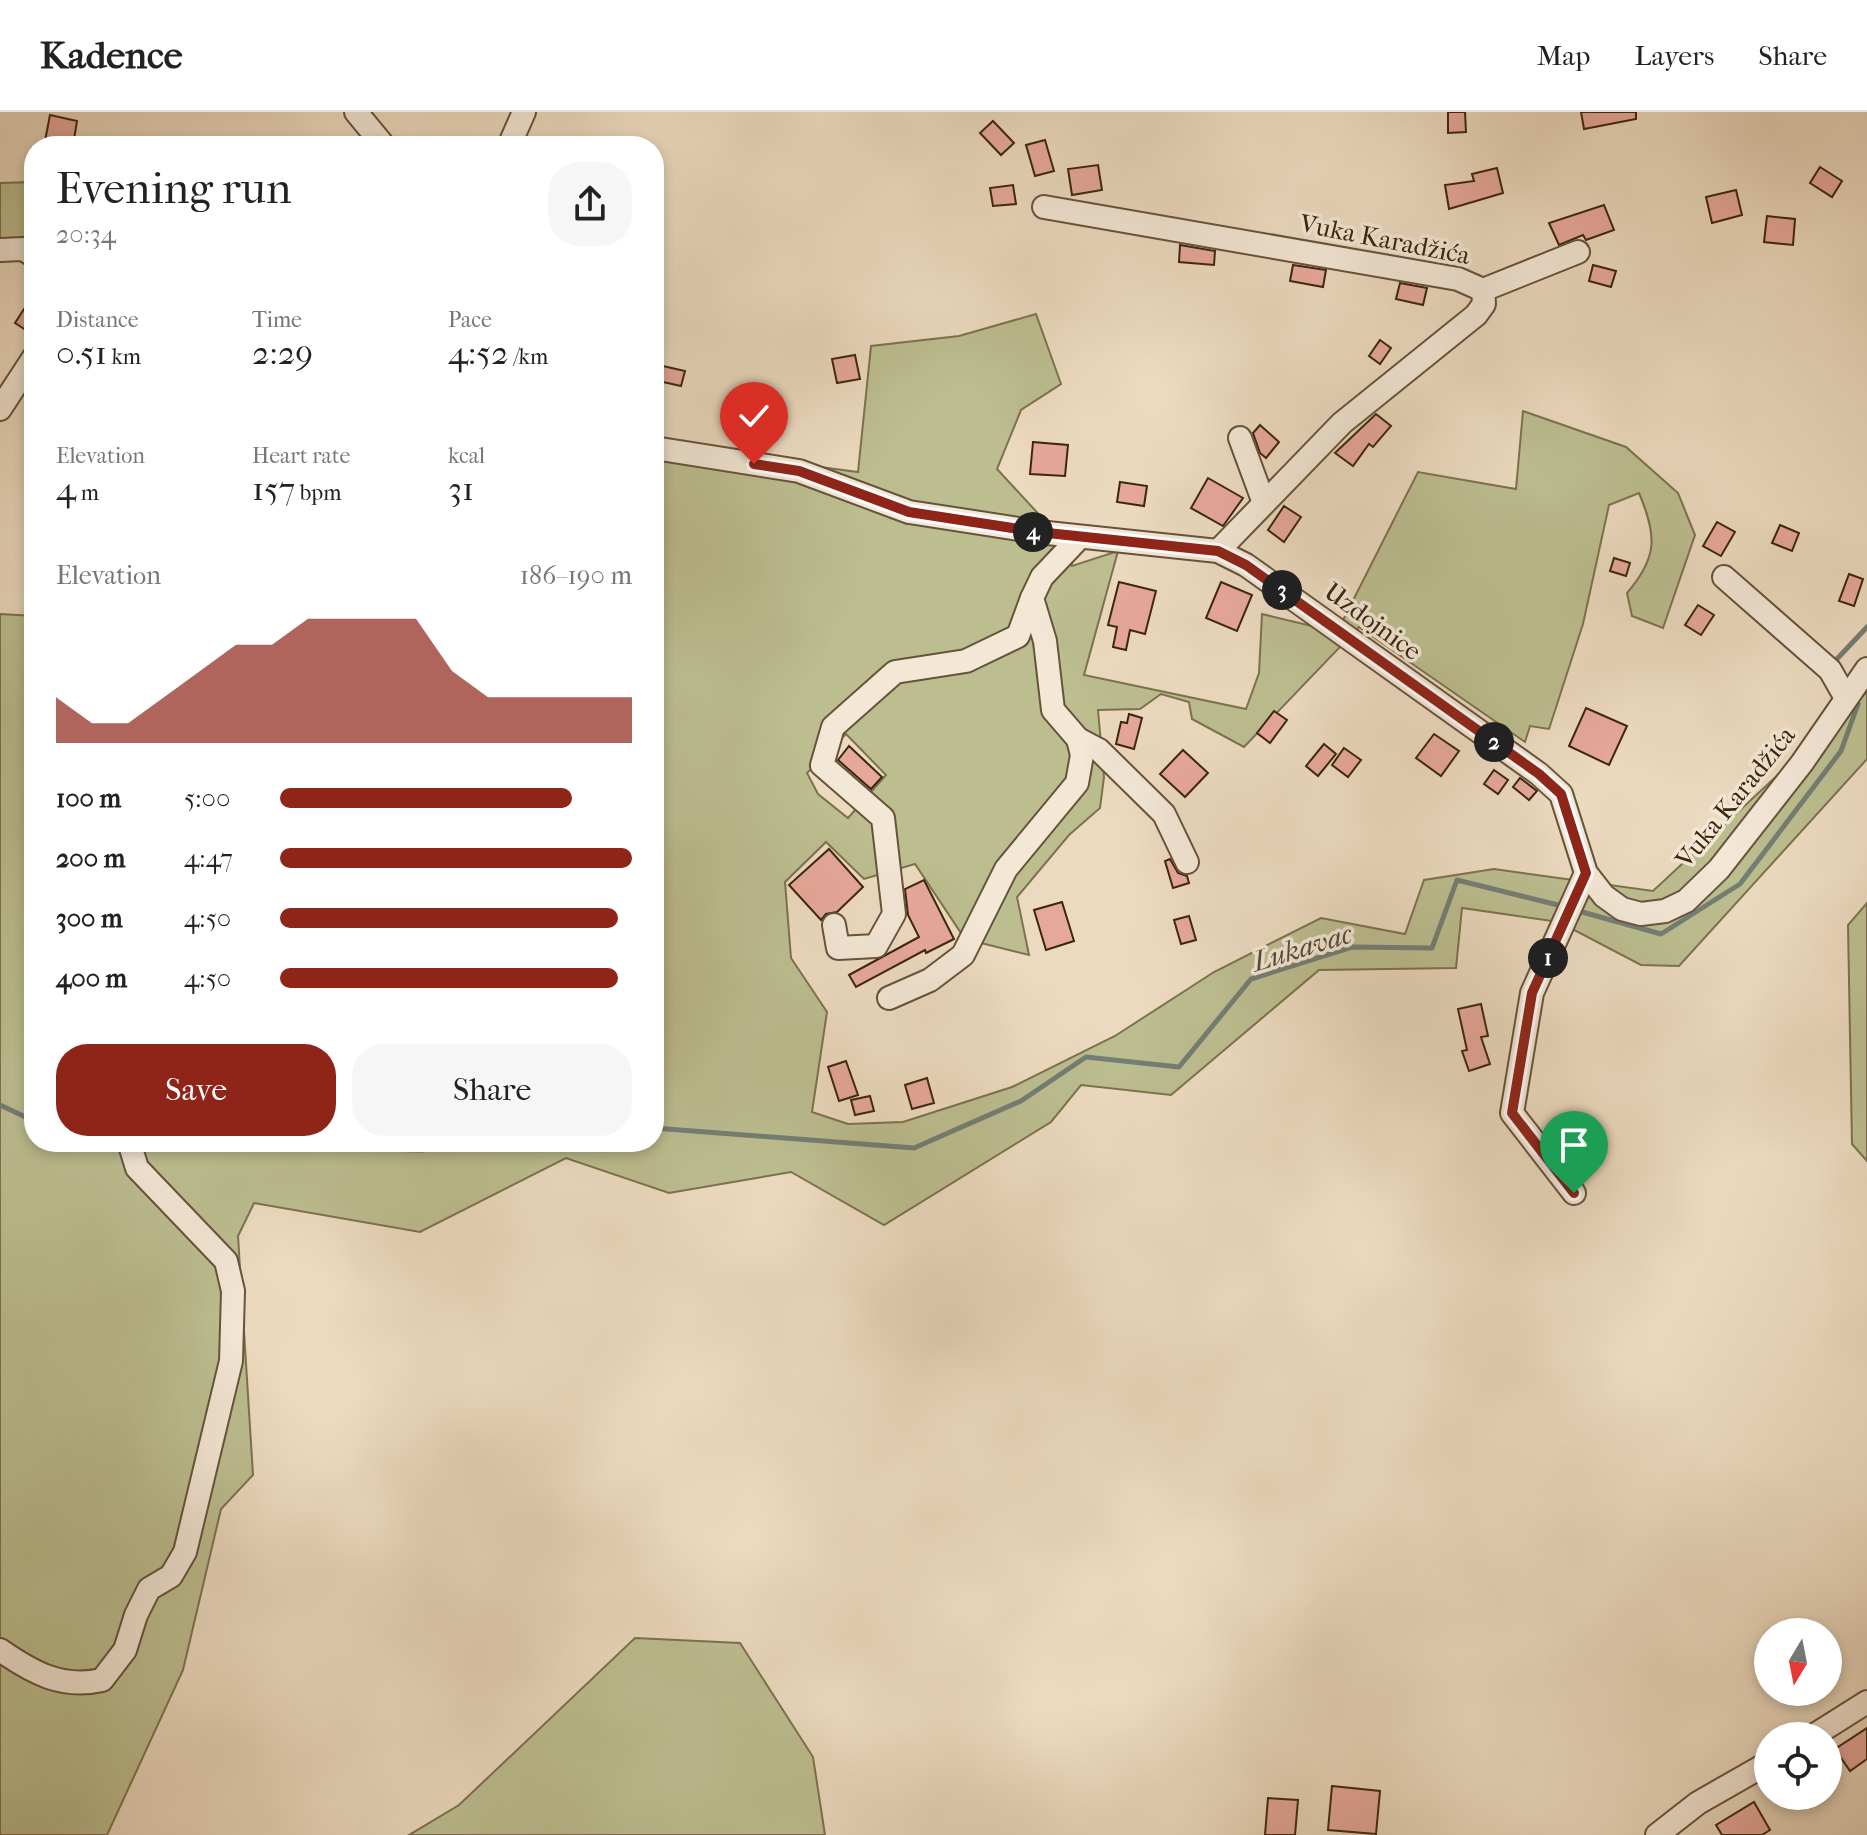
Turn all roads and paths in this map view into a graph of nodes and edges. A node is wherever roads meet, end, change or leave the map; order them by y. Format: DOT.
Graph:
graph roads {
  1 [pos="356,112"];
  2 [pos="524,112"];
  3 [pos="376,136"];
  4 [pos="513,136"];
  5 [pos="1044,207"];
  6 [pos="0,250"];
  7 [pos="24,250"];
  8 [pos="1578,252"];
  9 [pos="1483,290"];
  10 [pos="24,372"];
  11 [pos="0,409"];
  12 [pos="1240,438"];
  13 [pos="664,450"];
  14 [pos="1264,503"];
  15 [pos="1080,537"];
  16 [pos="1218,551"];
  17 [pos="1724,577"];
  18 [pos="1032,598"];
  19 [pos="1867,669"];
  20 [pos="1846,698"];
  21 [pos="1078,739"];
  22 [pos="1187,862"];
  23 [pos="1586,873"];
  24 [pos="834,925"];
  25 [pos="889,998"];
  26 [pos="132,1152"];
  27 [pos="1574,1193"];
  28 [pos="0,1650"];
  29 [pos="1867,1702"];
  30 [pos="1835,1722"];
  31 [pos="1754,1771"];
  32 [pos="1657,1835"];
  1 -- 3 [label="street"];
  2 -- 4 [label="street"];
  5 -- 9 [label="street, Vuka Karadžića"];
  6 -- 7 [label="street"];
  8 -- 9 [label="street"];
  9 -- 14 [label="street, Vuka Karadžića"];
  10 -- 11 [label="street"];
  12 -- 14 [label="street"];
  13 -- 15 [label="street"];
  14 -- 16 [label="street, Vuka Karadžića"];
  15 -- 16 [label="street, Uzdojnice"];
  15 -- 18 [label="street"];
  16 -- 23 [label="street, Uzdojnice"];
  17 -- 20 [label="street"];
  18 -- 21 [label="street"];
  18 -- 24 [label="street"];
  19 -- 20 [label="street, Vuka Karadžića"];
  20 -- 23 [label="street, Vuka Karadžića"];
  21 -- 22 [label="street"];
  21 -- 25 [label="street"];
  23 -- 27 [label="street"];
  26 -- 28 [label="street"];
  29 -- 30 [label="street"];
  31 -- 32 [label="street"];
}
